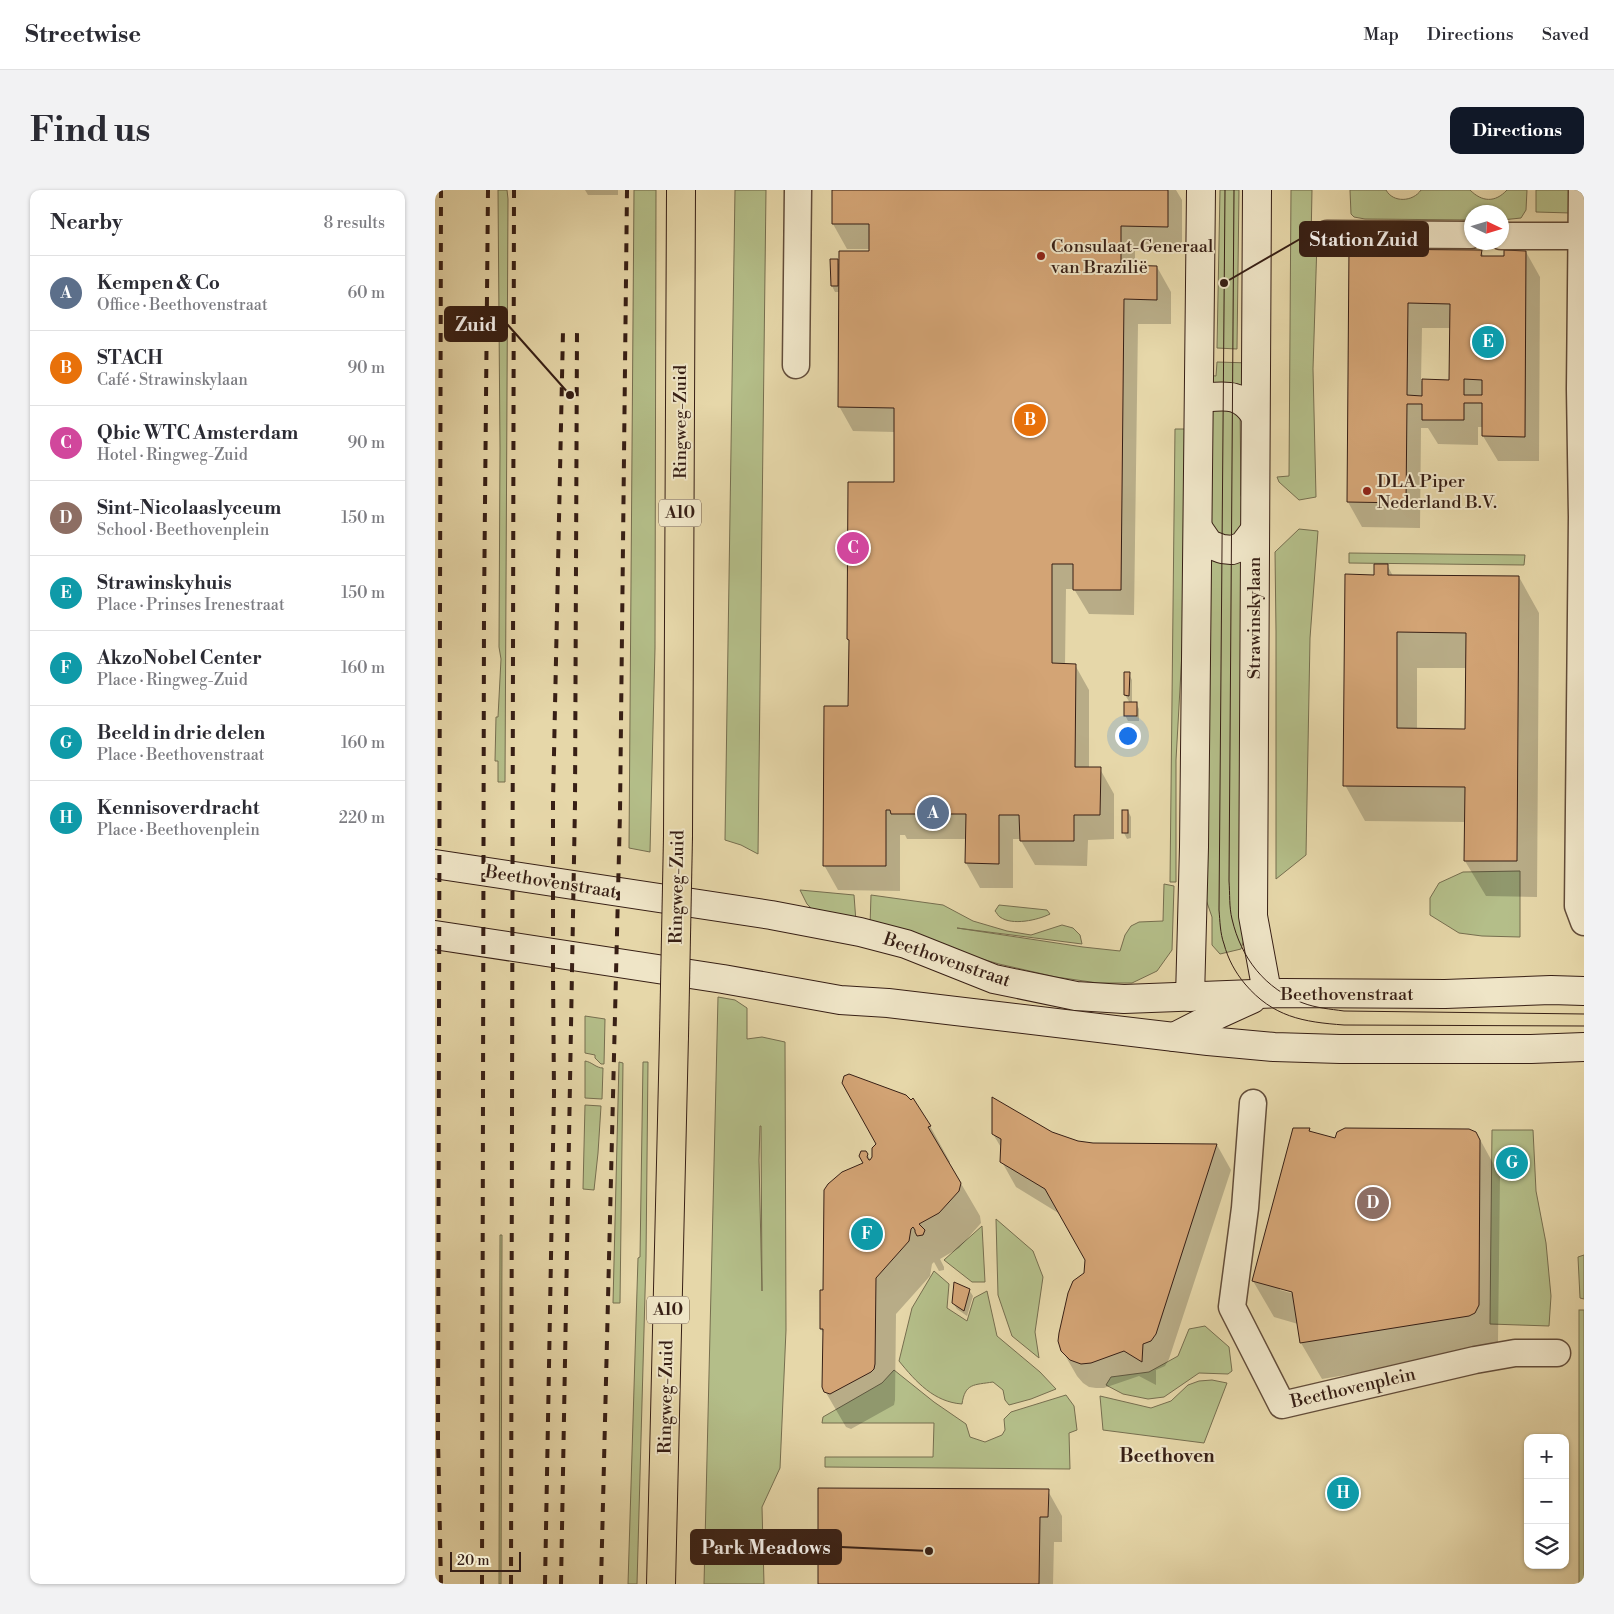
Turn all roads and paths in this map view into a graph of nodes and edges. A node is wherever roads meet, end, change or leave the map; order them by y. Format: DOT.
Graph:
graph roads {
  1 [pos="681,190"];
  2 [pos="798,190"];
  3 [pos="1201,190"];
  4 [pos="1257,190"];
  5 [pos="1582,190"];
  6 [pos="1327,234"];
  7 [pos="1464,235"];
  8 [pos="1509,236"];
  9 [pos="1582,236"];
  10 [pos="796,366"];
  11 [pos="1582,389"];
  12 [pos="1200,398"];
  13 [pos="1255,415"];
  14 [pos="1198,528"];
  15 [pos="1255,530"];
  16 [pos="435,864"];
  17 [pos="1584,922"];
  18 [pos="435,935"];
  19 [pos="1584,991"];
  20 [pos="1266,993"];
  21 [pos="1190,997"];
  22 [pos="1219,1014"];
  23 [pos="1174,1037"];
  24 [pos="1274,1047"];
  25 [pos="1584,1047"];
  26 [pos="1253,1103"];
  27 [pos="1557,1353"];
  28 [pos="661,1584"];
  1 -- 28 [label="highway, Ringweg-Zuid / A10, bridge"];
  2 -- 10 [label="street"];
  3 -- 12 [label="main road"];
  4 -- 13 [label="main road, Strawinskylaan"];
  5 -- 9 [label="street"];
  6 -- 7 [label="street"];
  8 -- 9 [label="street"];
  9 -- 11 [label="street"];
  11 -- 17 [label="street"];
  12 -- 13 [label="main road"];
  12 -- 14 [label="main road"];
  13 -- 15 [label="main road, Strawinskylaan"];
  14 -- 15 [label="main road"];
  14 -- 21 [label="main road"];
  15 -- 20 [label="main road, Strawinskylaan"];
  16 -- 21 [label="main road, Beethovenstraat"];
  18 -- 23 [label="main road, Beethovenstraat"];
  19 -- 20 [label="main road, Beethovenstraat"];
  20 -- 21 [label="main road, Beethovenstraat"];
  20 -- 22 [label="main road"];
  21 -- 22 [label="main road"];
  22 -- 23 [label="main road"];
  22 -- 24 [label="main road, Beethovenstraat"];
  23 -- 24 [label="main road, Beethovenstraat"];
  24 -- 25 [label="main road, Beethovenstraat"];
  26 -- 27 [label="street, Beethovenplein"];
}
